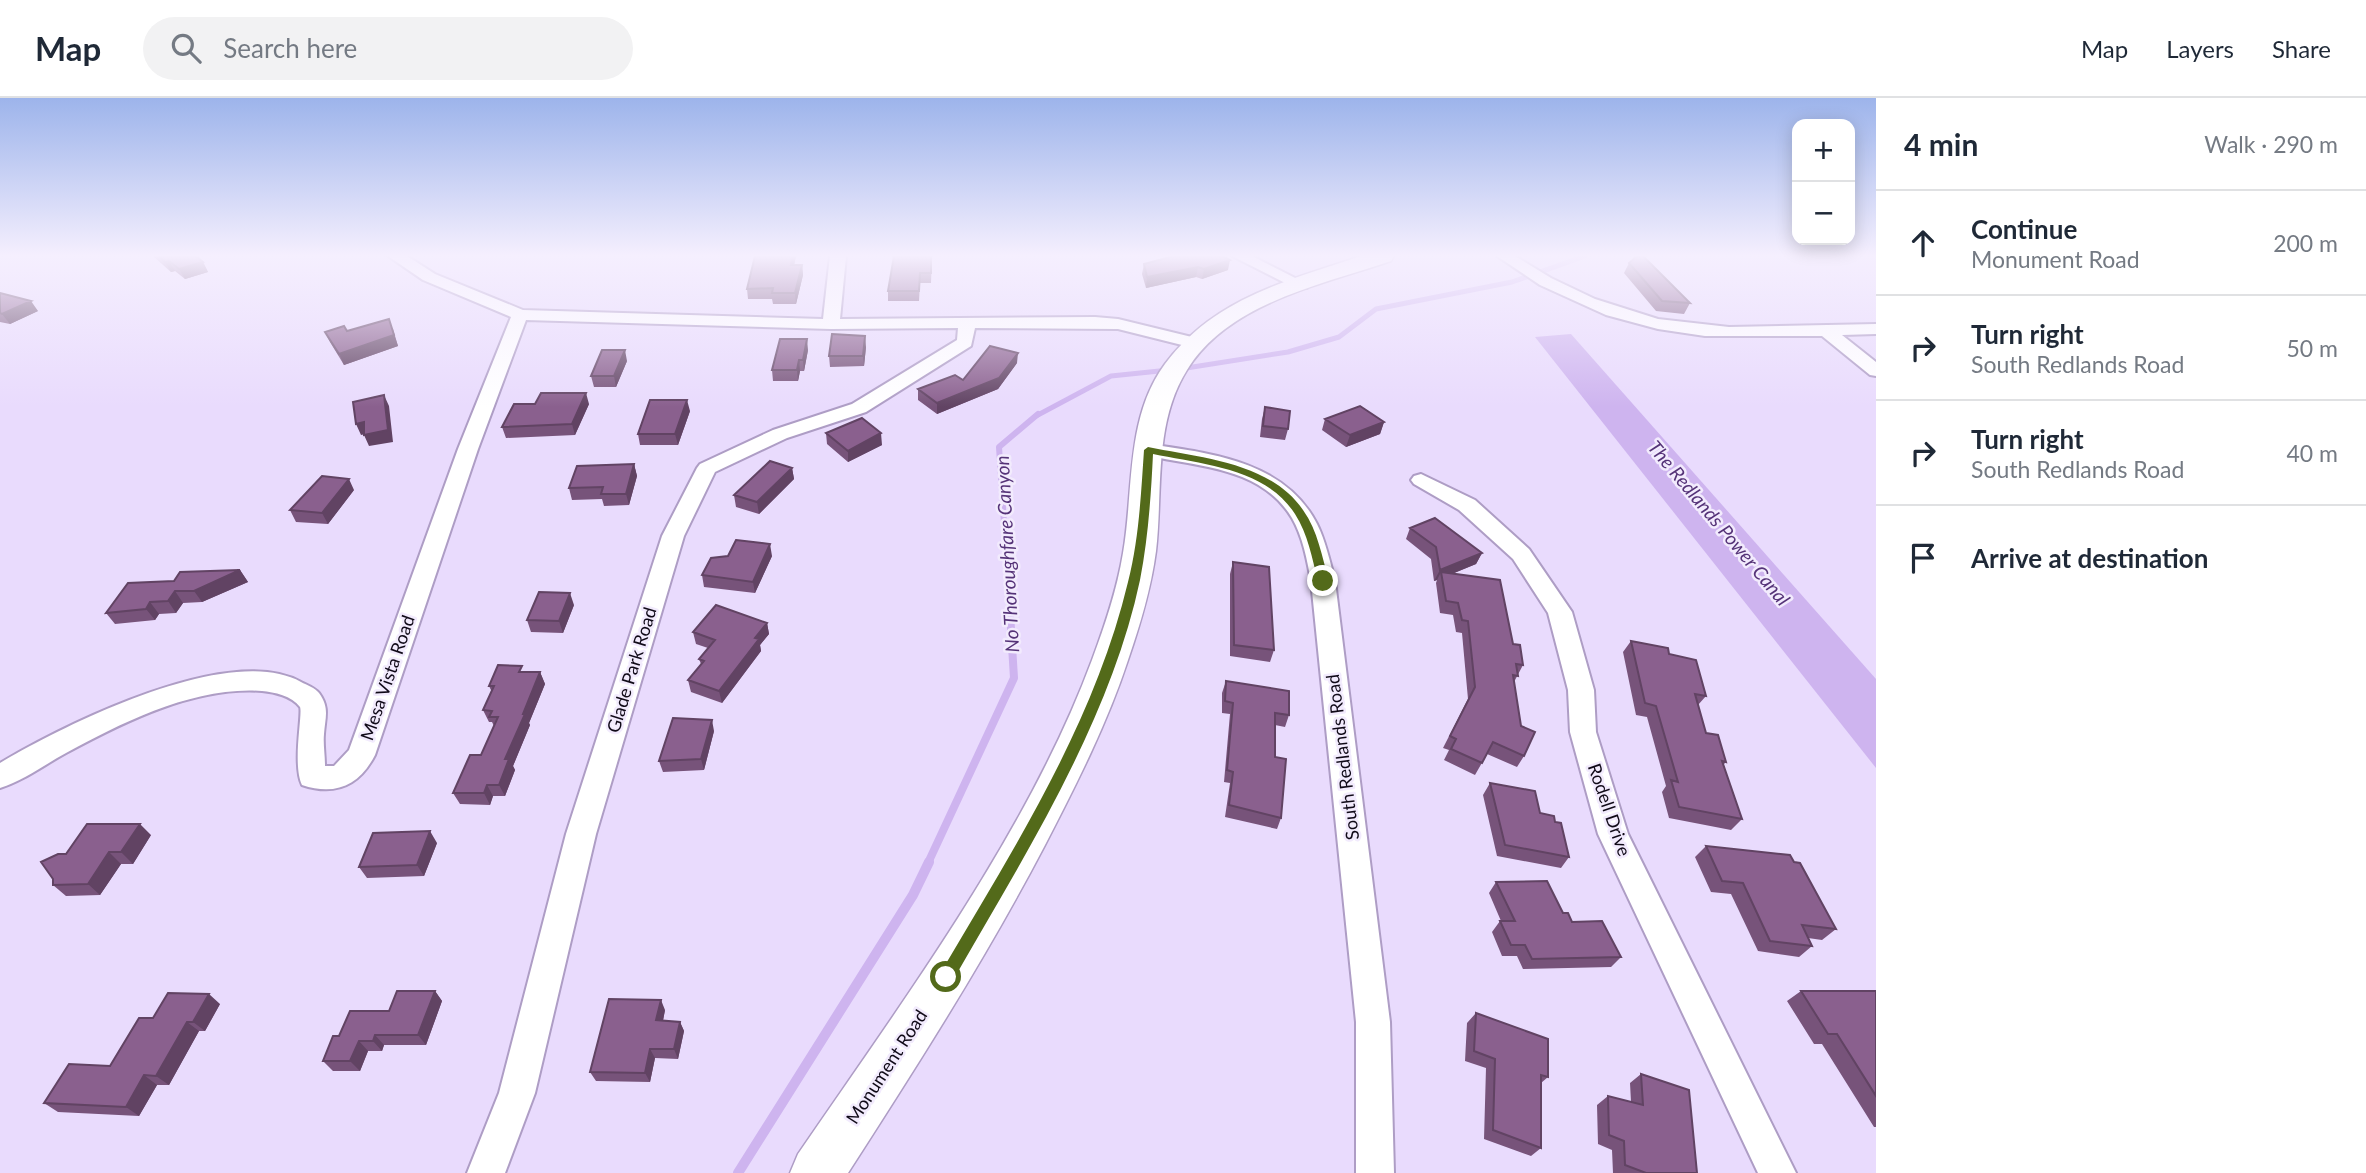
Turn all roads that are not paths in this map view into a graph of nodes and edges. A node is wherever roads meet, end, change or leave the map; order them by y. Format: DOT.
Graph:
graph roads {
  1 [pos="499,306"];
  2 [pos="833,306"];
  3 [pos="1254,306"];
  4 [pos="1600,306"];
  5 [pos="520,315"];
  6 [pos="967,322"];
  7 [pos="831,324"];
  8 [pos="1824,329"];
  9 [pos="1876,329"];
  10 [pos="1188,352"];
  11 [pos="1876,371"];
  12 [pos="1148,450"];
  13 [pos="1421,480"];
  14 [pos="0,777"];
  15 [pos="1379,1171"];
  16 [pos="486,1173"];
  17 [pos="817,1173"];
  18 [pos="1777,1173"];
  1 -- 5 [label="street"];
  2 -- 7 [label="street"];
  3 -- 10 [label="main road, Monument Road"];
  4 -- 8 [label="street"];
  5 -- 7 [label="street"];
  5 -- 14 [label="street, Mesa Vista Road"];
  6 -- 7 [label="street"];
  6 -- 10 [label="street"];
  6 -- 16 [label="street, Glade Park Road"];
  8 -- 9 [label="street"];
  8 -- 11 [label="street"];
  10 -- 12 [label="main road, Monument Road"];
  12 -- 15 [label="street, South Redlands Road"];
  12 -- 17 [label="main road, Monument Road"];
  13 -- 18 [label="street, Rodell Drive"];
}
